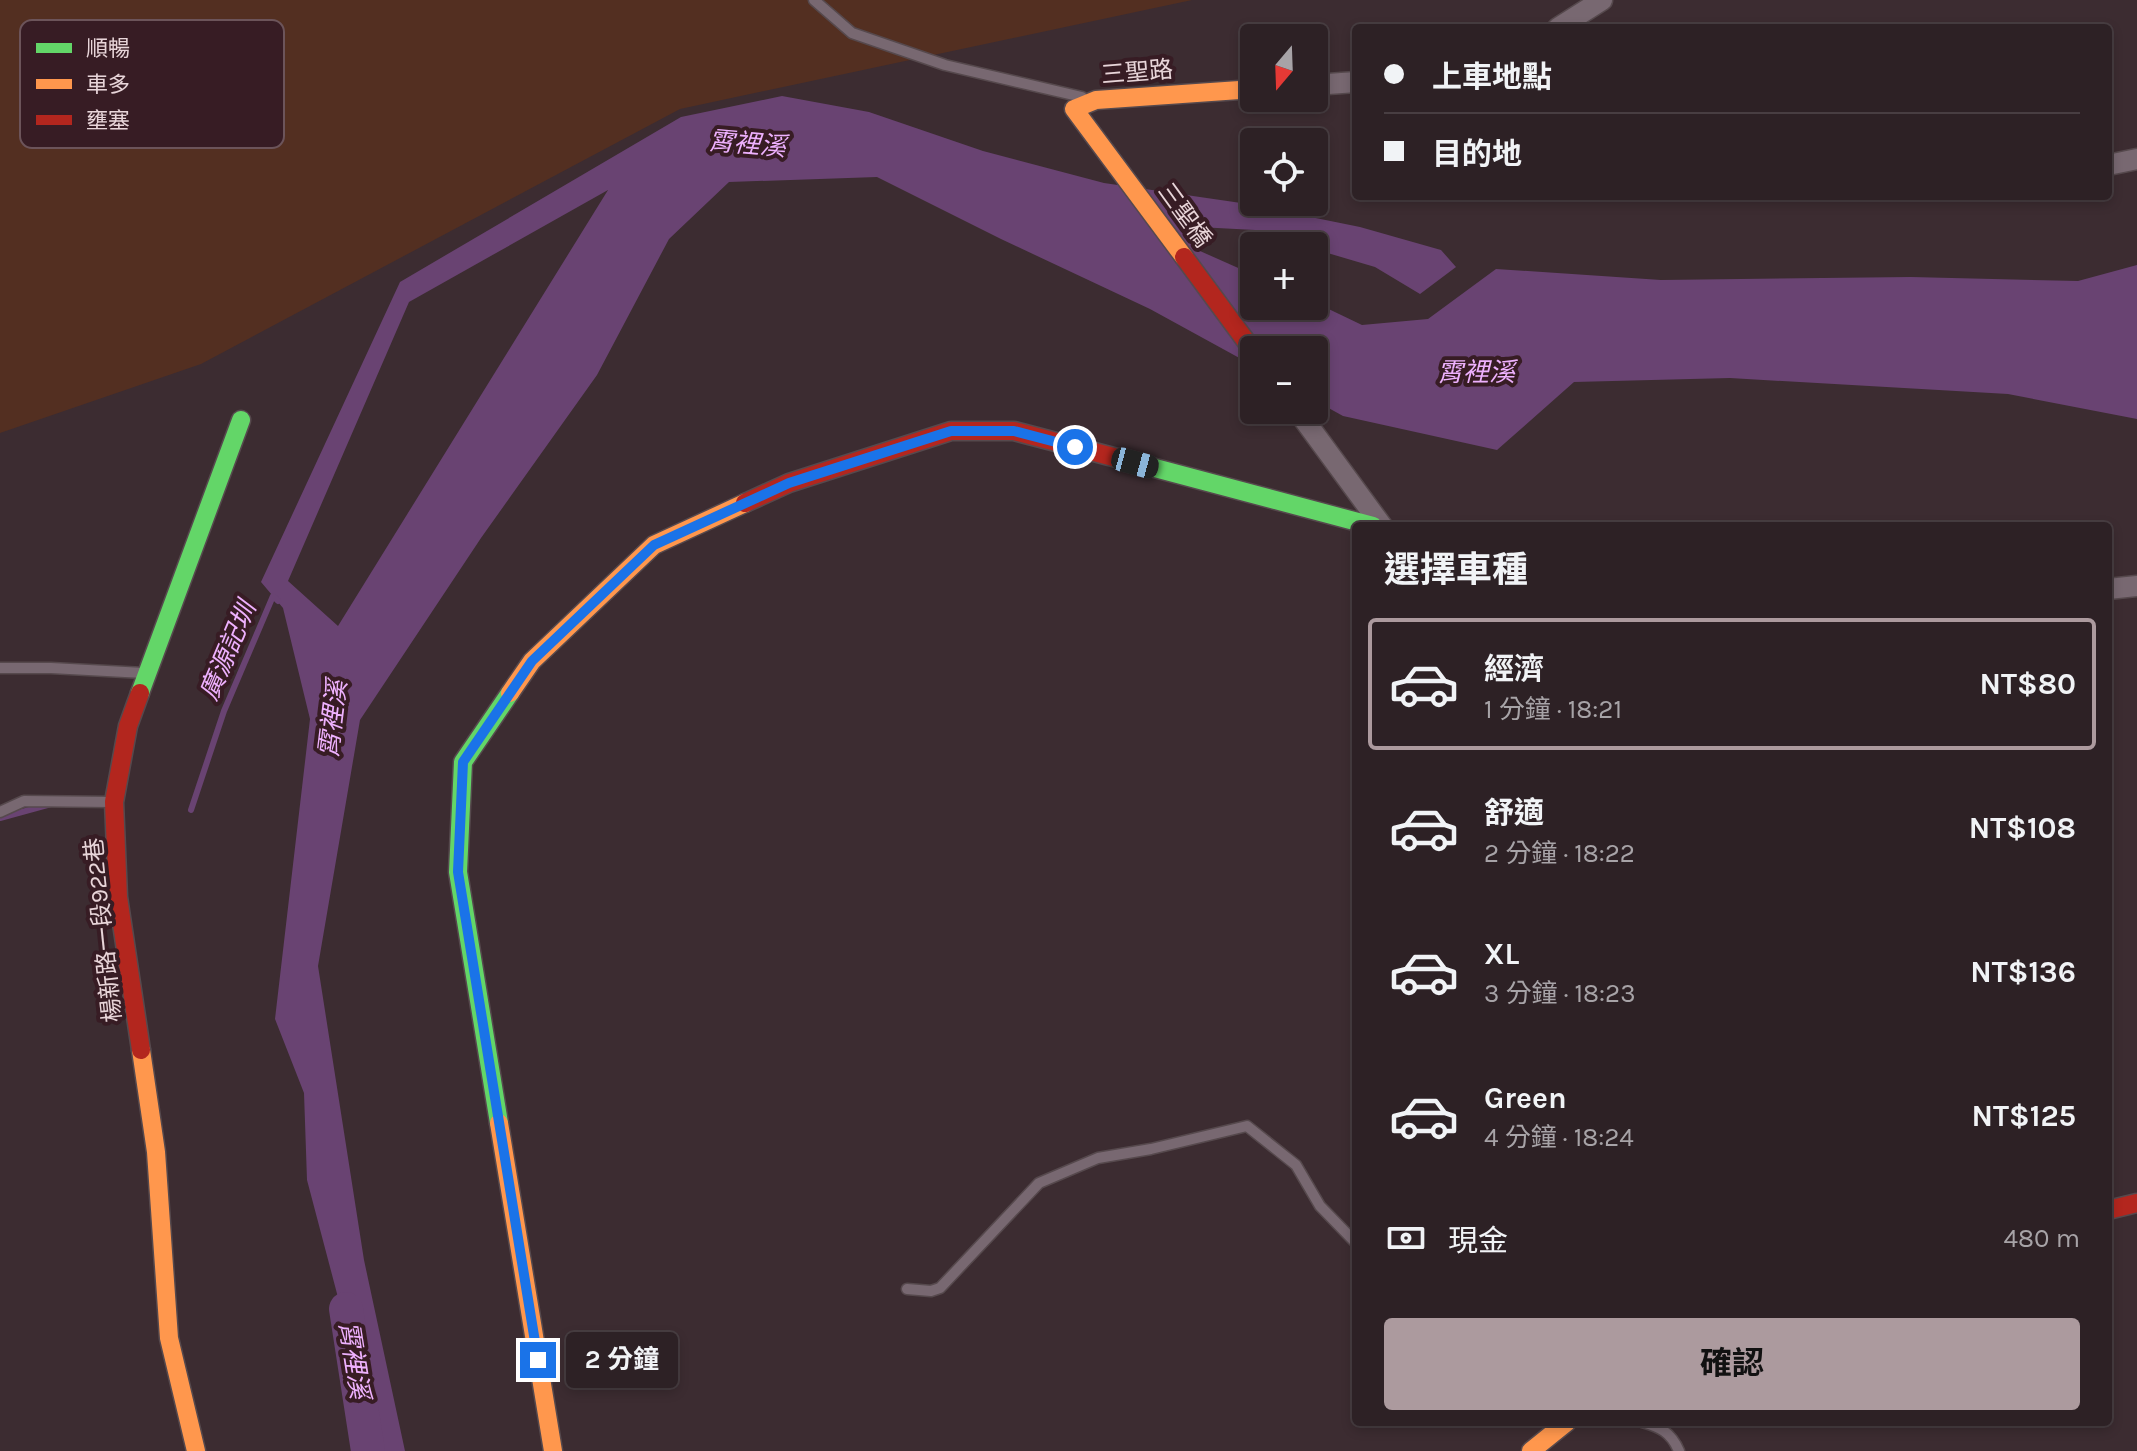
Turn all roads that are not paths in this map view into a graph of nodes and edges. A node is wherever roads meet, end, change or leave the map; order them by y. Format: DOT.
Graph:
graph roads {
  1 [pos="814,0"];
  2 [pos="1602,0"];
  3 [pos="1564,24"];
  4 [pos="1352,82"];
  5 [pos="1328,84"];
  6 [pos="1240,90"];
  7 [pos="1096,100"];
  8 [pos="2137,159"];
  9 [pos="2112,164"];
  10 [pos="1132,187"];
  11 [pos="1242,336"];
  12 [pos="241,420"];
  13 [pos="1307,424"];
  14 [pos="1358,522"];
  15 [pos="1379,522"];
  16 [pos="2137,586"];
  17 [pos="2112,589"];
  18 [pos="0,668"];
  19 [pos="146,673"];
  20 [pos="114,802"];
  21 [pos="0,812"];
  22 [pos="2137,1203"];
  23 [pos="2112,1209"];
  24 [pos="1352,1239"];
  25 [pos="907,1289"];
  26 [pos="1562,1426"];
  27 [pos="1655,1426"];
  28 [pos="196,1451"];
  29 [pos="553,1451"];
  30 [pos="1531,1451"];
  31 [pos="1679,1451"];
  1 -- 7 [label="lane"];
  2 -- 3 [label="street"];
  4 -- 5 [label="street"];
  6 -- 7 [label="street, 三聖路"];
  7 -- 10 [label="street, 三聖路"];
  8 -- 9 [label="street"];
  10 -- 11 [label="street, 三聖橋"];
  12 -- 19 [label="street, 楊新路一段922巷"];
  13 -- 15 [label="street"];
  14 -- 29 [label="street"];
  16 -- 17 [label="street"];
  18 -- 19 [label="lane"];
  19 -- 20 [label="street, 楊新路一段922巷"];
  20 -- 21 [label="lane"];
  20 -- 28 [label="street, 楊新路一段922巷"];
  22 -- 23 [label="street"];
  24 -- 25 [label="lane"];
  26 -- 30 [label="street"];
  27 -- 31 [label="lane"];
}
